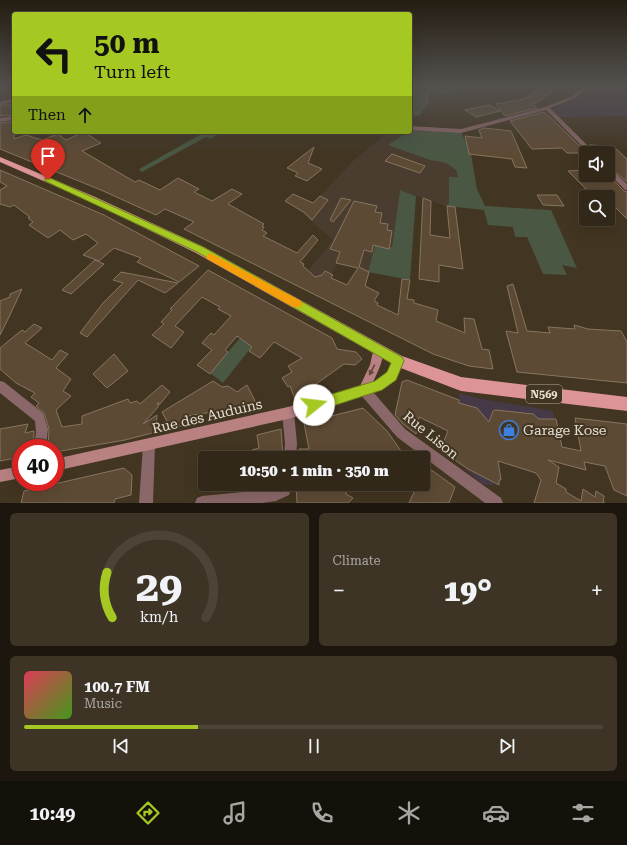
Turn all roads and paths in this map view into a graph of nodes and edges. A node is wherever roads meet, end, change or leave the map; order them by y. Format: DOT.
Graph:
graph roads {
  1 [pos="541,109"];
  2 [pos="548,109"];
  3 [pos="12,118"];
  4 [pos="0,120"];
  5 [pos="413,128"];
  6 [pos="585,146"];
  7 [pos="0,159"];
  8 [pos="615,176"];
  9 [pos="627,188"];
  10 [pos="378,350"];
  11 [pos="398,361"];
  12 [pos="0,386"];
  13 [pos="364,390"];
  14 [pos="627,404"];
  15 [pos="288,413"];
  16 [pos="41,439"];
  17 [pos="149,445"];
  18 [pos="290,451"];
  19 [pos="64,463"];
  20 [pos="12,474"];
  21 [pos="0,476"];
  22 [pos="282,491"];
  23 [pos="146,503"];
  24 [pos="202,503"];
  25 [pos="496,503"];
  1 -- 5 [label="street"];
  2 -- 6 [label="street"];
  3 -- 4 [label="street"];
  7 -- 10 [label="main road, N569"];
  8 -- 9 [label="street"];
  10 -- 11 [label="main road, N569"];
  10 -- 13 [label="street, one-way"];
  11 -- 13 [label="street, Rue des Auduins"];
  11 -- 14 [label="main road, N569"];
  12 -- 16 [label="street"];
  13 -- 15 [label="street, Rue des Auduins"];
  13 -- 25 [label="street, Rue Lison"];
  15 -- 17 [label="street, Rue des Auduins"];
  15 -- 18 [label="street"];
  17 -- 19 [label="street, Rue des Auduins"];
  17 -- 23 [label="street"];
  20 -- 21 [label="street"];
  22 -- 24 [label="street"];
}
